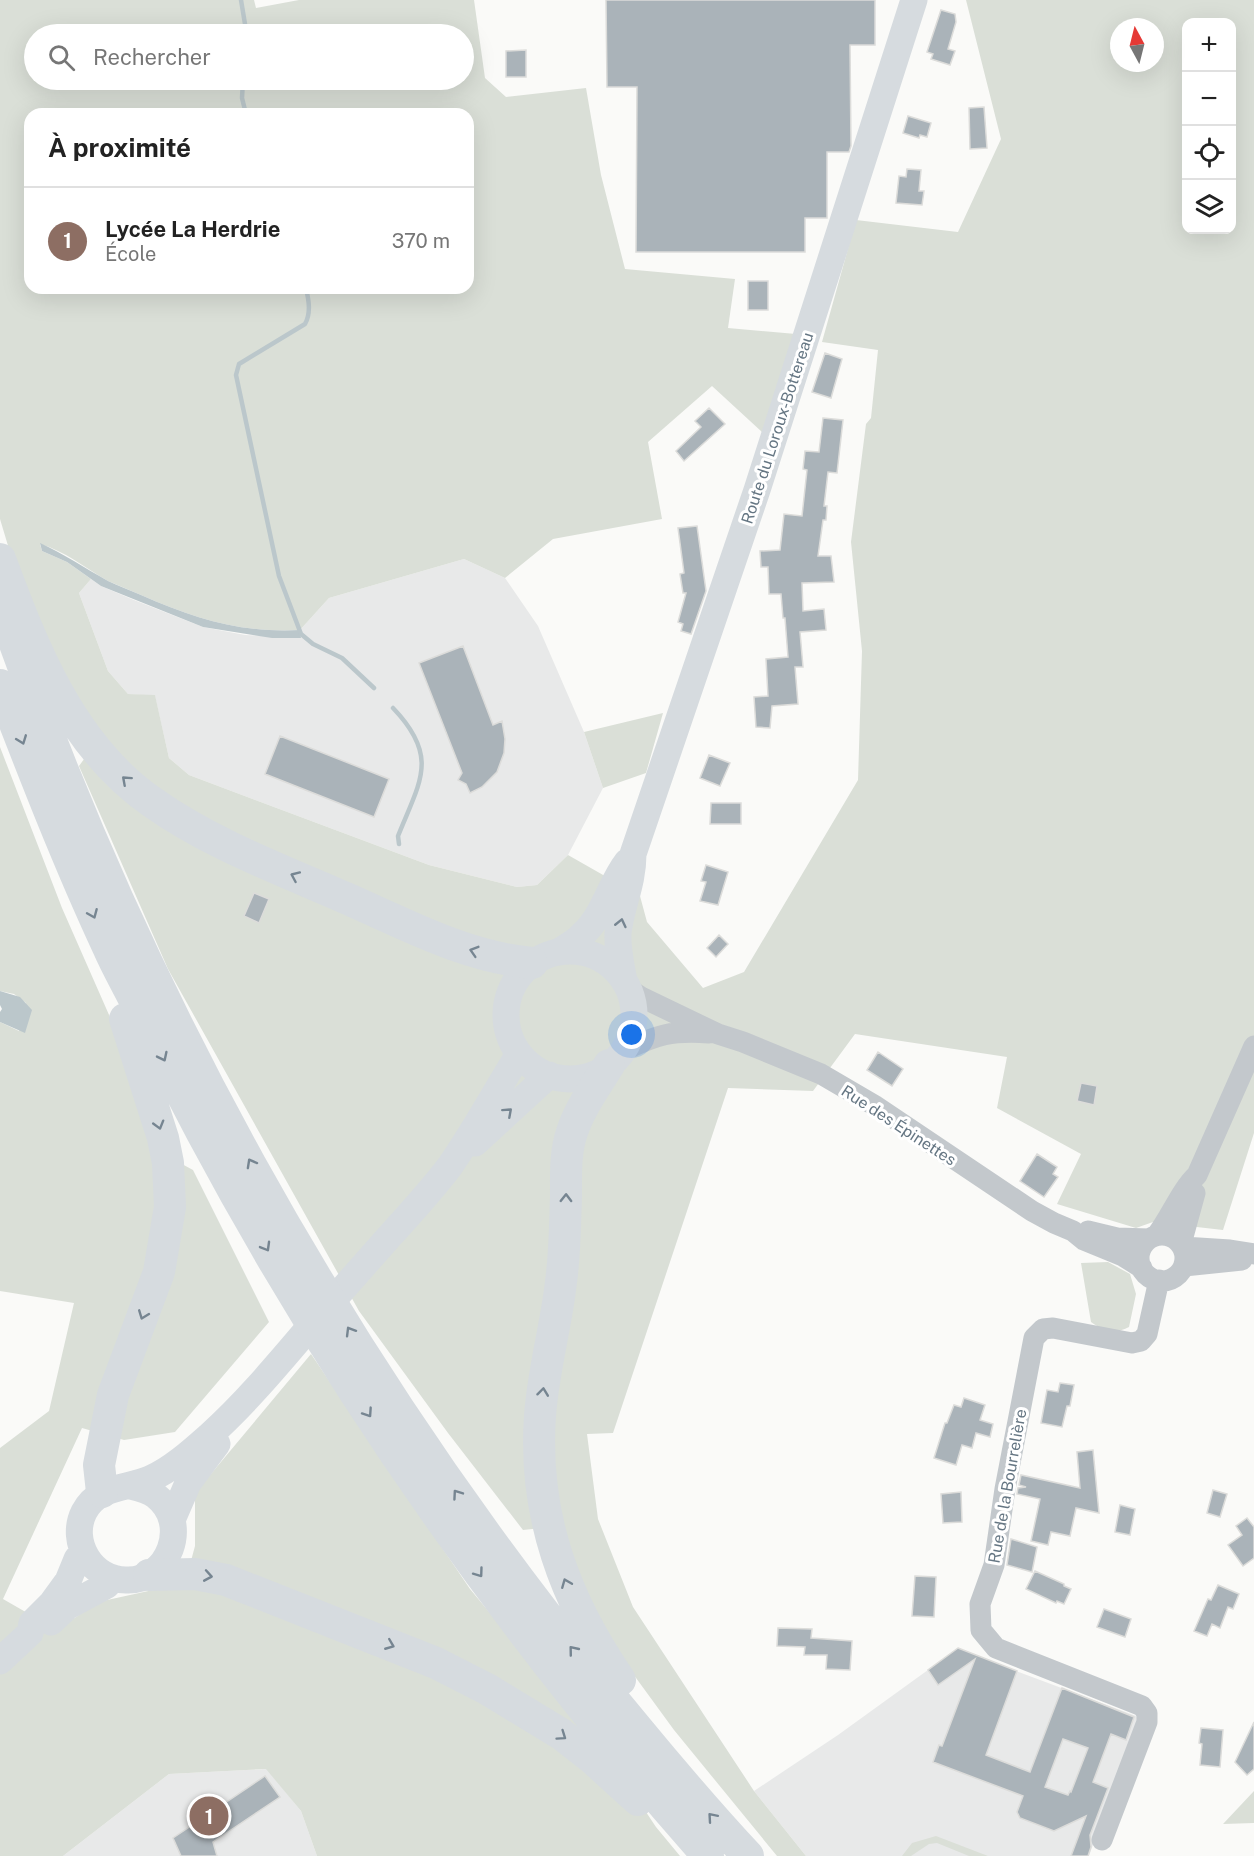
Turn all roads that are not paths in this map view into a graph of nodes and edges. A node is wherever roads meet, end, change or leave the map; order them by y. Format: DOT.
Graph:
graph roads {
  1 [pos="914,0"];
  2 [pos="0,559"];
  3 [pos="0,601"];
  4 [pos="0,685"];
  5 [pos="633,854"];
  6 [pos="108,949"];
  7 [pos="560,951"];
  8 [pos="531,963"];
  9 [pos="627,985"];
  10 [pos="718,1034"];
  11 [pos="1254,1046"];
  12 [pos="519,1054"];
  13 [pos="616,1058"];
  14 [pos="549,1075"];
  15 [pos="449,1166"];
  16 [pos="1197,1175"];
  17 [pos="1073,1231"];
  18 [pos="1153,1238"];
  19 [pos="1182,1252"];
  20 [pos="1254,1256"];
  21 [pos="1150,1274"];
  22 [pos="253,1393"];
  23 [pos="117,1489"];
  24 [pos="172,1520"];
  25 [pos="83,1551"];
  26 [pos="149,1575"];
  27 [pos="113,1578"];
  28 [pos="30,1633"];
  29 [pos="0,1661"];
  30 [pos="677,1777"];
  31 [pos="1102,1840"];
  32 [pos="690,1856"];
  33 [pos="708,1856"];
  34 [pos="748,1856"];
  1 -- 5 [label="main road, Route du Loroux-Bottereau"];
  8 -- 2 [label="highway, one-way"];
  30 -- 3 [label="highway, one-way"];
  4 -- 6 [label="highway, one-way"];
  5 -- 7 [label="main road, Route du Loroux-Bottereau"];
  9 -- 5 [label="main road, Route du Loroux-Bottereau, one-way"];
  6 -- 23 [label="highway, one-way"];
  6 -- 33 [label="highway, one-way"];
  7 -- 8 [label="main road"];
  7 -- 9 [label="main road"];
  8 -- 12 [label="main road"];
  9 -- 10 [label="street, Rue des Épinettes"];
  9 -- 13 [label="main road"];
  10 -- 13 [label="street, Rue des Épinettes"];
  10 -- 17 [label="street, Rue des Épinettes"];
  11 -- 16 [label="street"];
  12 -- 14 [label="main road"];
  12 -- 15 [label="main road"];
  13 -- 14 [label="main road"];
  30 -- 13 [label="highway, one-way"];
  15 -- 14 [label="main road, one-way"];
  15 -- 22 [label="main road"];
  16 -- 18 [label="street"];
  16 -- 19 [label="street"];
  17 -- 18 [label="street, Rue des Épinettes"];
  17 -- 21 [label="street, Rue des Épinettes"];
  18 -- 19 [label="street"];
  18 -- 21 [label="street"];
  19 -- 20 [label="street"];
  19 -- 21 [label="street"];
  21 -- 31 [label="street, Rue de la Bourrelière"];
  22 -- 23 [label="main road"];
  22 -- 24 [label="main road"];
  23 -- 24 [label="main road"];
  23 -- 25 [label="main road"];
  24 -- 26 [label="main road"];
  25 -- 27 [label="main road"];
  25 -- 28 [label="main road"];
  26 -- 27 [label="main road"];
  26 -- 32 [label="highway, one-way"];
  27 -- 28 [label="main road"];
  28 -- 29 [label="main road"];
  34 -- 30 [label="highway, one-way"];
}
